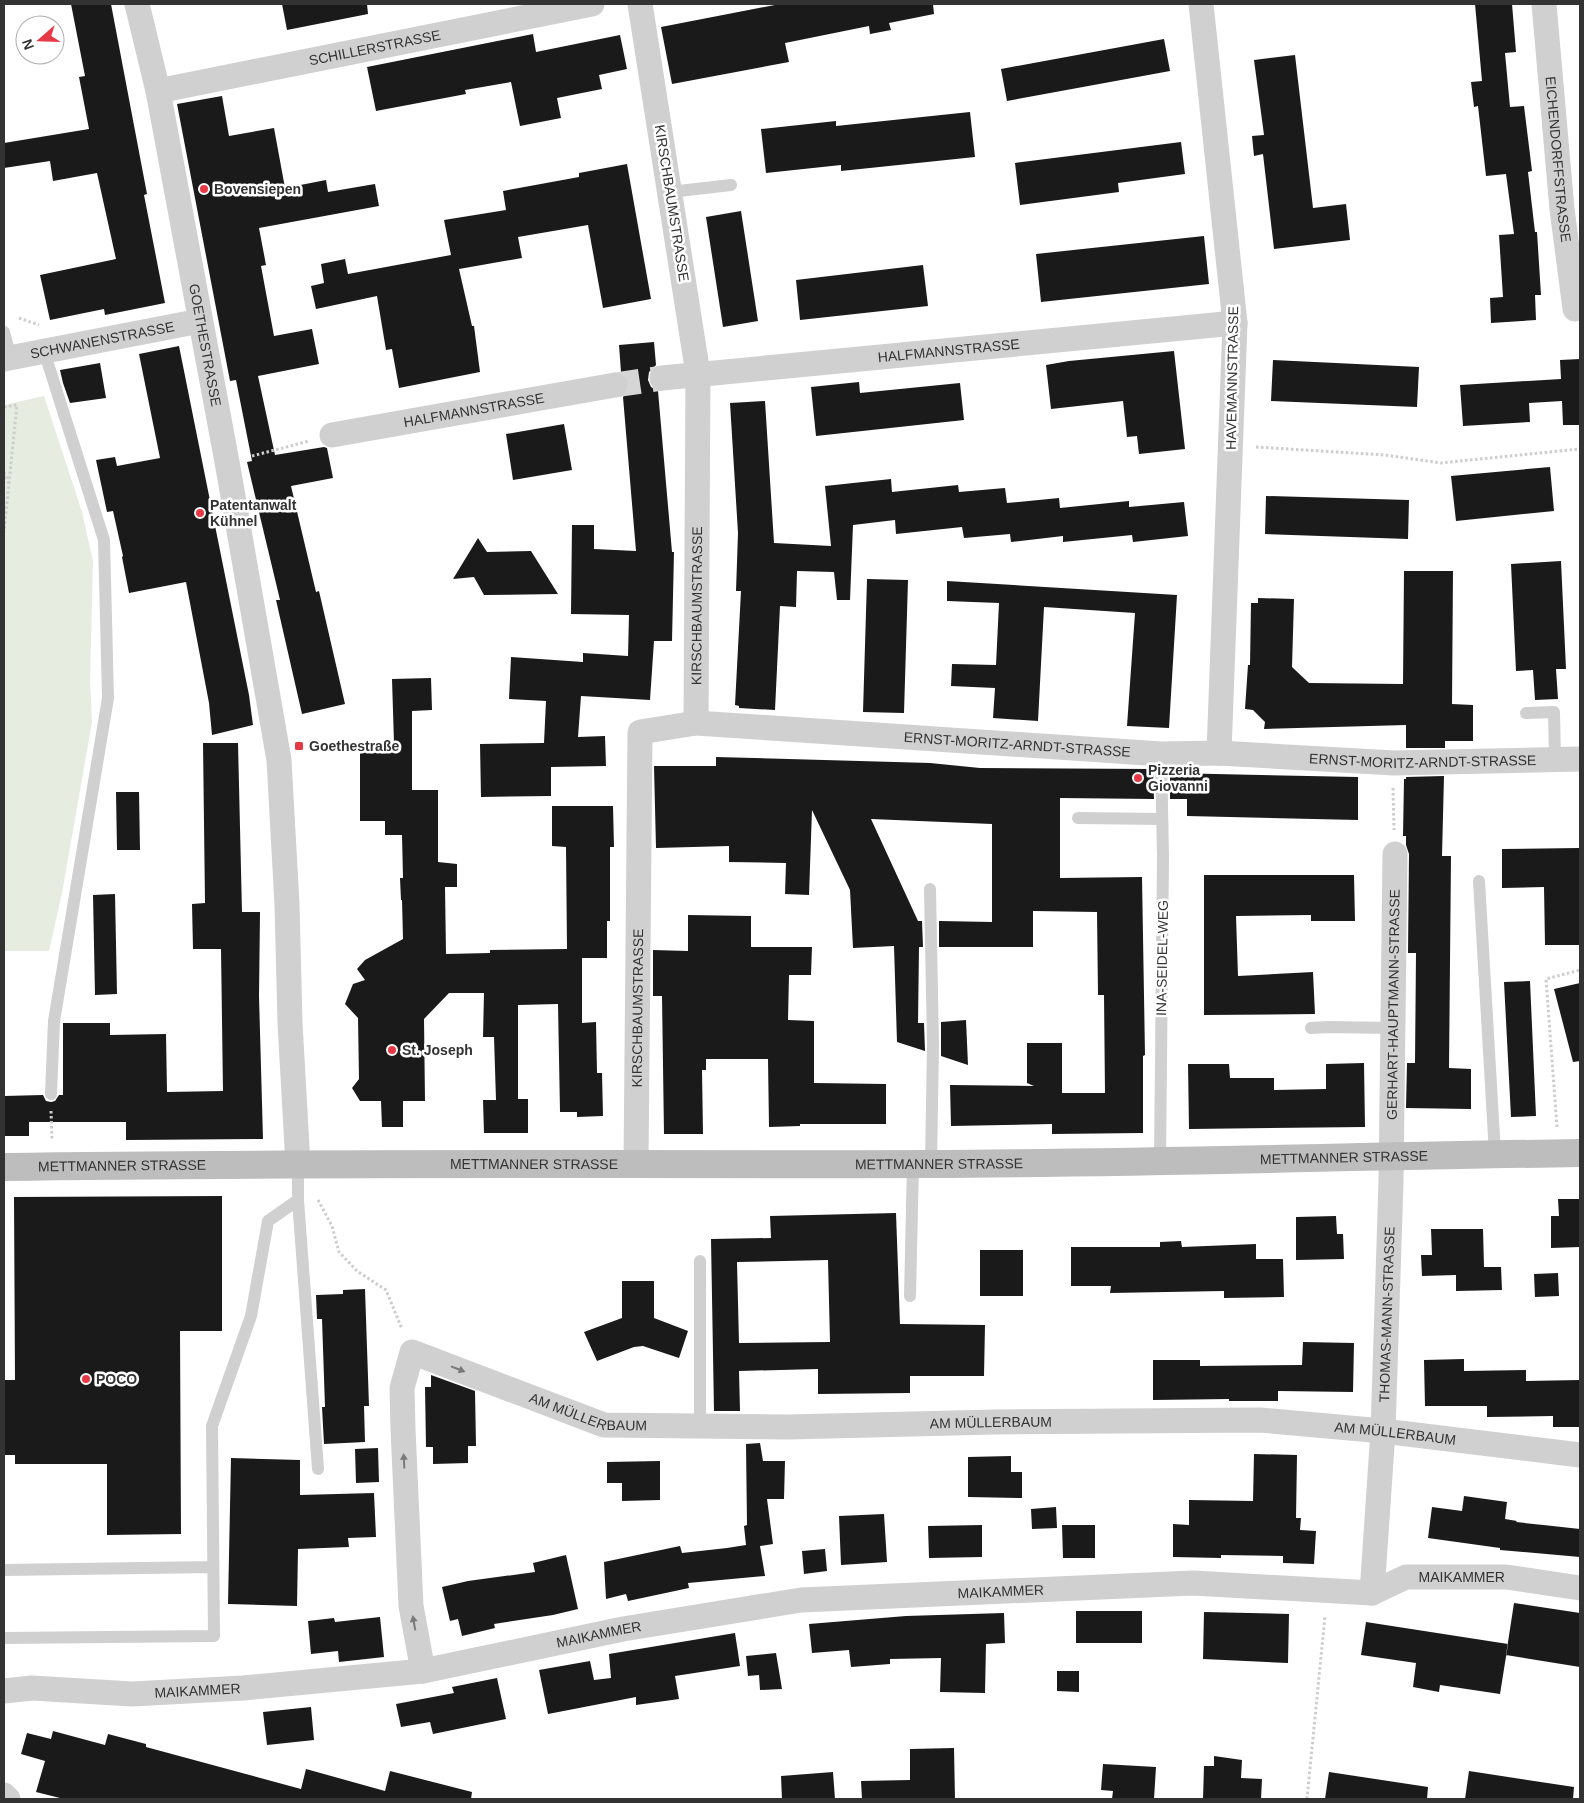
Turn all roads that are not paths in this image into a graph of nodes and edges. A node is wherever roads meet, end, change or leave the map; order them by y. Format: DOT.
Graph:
graph roads {
  1 [pos="136,4"];
  2 [pos="592,4"];
  3 [pos="640,4"];
  4 [pos="1201,4"];
  5 [pos="1544,4"];
  6 [pos="158,91"];
  7 [pos="731,185"];
  8 [pos="670,192"];
  9 [pos="1578,310"];
  10 [pos="200,321"];
  11 [pos="1235,323"];
  12 [pos="4,332"];
  13 [pos="44,351"];
  14 [pos="7,359"];
  15 [pos="698,374"];
  16 [pos="662,378"];
  17 [pos="616,385"];
  18 [pos="332,436"];
  19 [pos="1526,713"];
  20 [pos="696,723"];
  21 [pos="1219,753"];
  22 [pos="1161,754"];
  23 [pos="1555,760"];
  24 [pos="1580,760"];
  25 [pos="1078,818"];
  26 [pos="1162,819"];
  27 [pos="1396,854"];
  28 [pos="1479,881"];
  29 [pos="930,889"];
  30 [pos="1311,1028"];
  31 [pos="1393,1028"];
  32 [pos="51,1094"];
  33 [pos="1570,1153"];
  34 [pos="1495,1154"];
  35 [pos="1391,1156"];
  36 [pos="1160,1162"];
  37 [pos="636,1164"];
  38 [pos="922,1164"];
  39 [pos="298,1165"];
  40 [pos="4,1167"];
  41 [pos="298,1200"];
  42 [pos="700,1261"];
  43 [pos="910,1296"];
  44 [pos="700,1426"];
  45 [pos="1383,1431"];
  46 [pos="1580,1455"];
  47 [pos="318,1469"];
  48 [pos="213,1567"];
  49 [pos="4,1570"];
  50 [pos="1580,1588"];
  51 [pos="1372,1593"];
  52 [pos="4,1638"];
  53 [pos="423,1671"];
  54 [pos="4,1691"];
  55 [pos="4,1795"];
  56 [pos="8,1799"];
  1 -- 6 [label="street, GOETHESTRASSE"];
  2 -- 6 [label="street, SCHILLERSTRASSE"];
  3 -- 8 [label="street, KIRSCHBAUMSTRASSE"];
  4 -- 11 [label="street, HAVEMANNSTRASSE"];
  5 -- 9 [label="street, EICHENDORFFSTRASSE"];
  6 -- 10 [label="street, GOETHESTRASSE"];
  7 -- 8 [label="lane"];
  8 -- 15 [label="street, KIRSCHBAUMSTRASSE"];
  10 -- 13 [label="street, SCHWANENSTRASSE"];
  10 -- 39 [label="street, GOETHESTRASSE"];
  11 -- 15 [label="street, HALFMANNSTRASSE"];
  11 -- 21 [label="street, HAVEMANNSTRASSE"];
  12 -- 14 [label="lane"];
  13 -- 14 [label="street, SCHWANENSTRASSE"];
  13 -- 32 [label="lane"];
  15 -- 16 [label="street, HALFMANNSTRASSE"];
  15 -- 20 [label="street, KIRSCHBAUMSTRASSE"];
  17 -- 18 [label="street, HALFMANNSTRASSE"];
  19 -- 23 [label="lane"];
  20 -- 22 [label="street, ERNST-MORITZ-ARNDT-STRASSE"];
  20 -- 37 [label="street, KIRSCHBAUMSTRASSE"];
  21 -- 22 [label="street, ERNST-MORITZ-ARNDT-STRASSE"];
  21 -- 23 [label="street, ERNST-MORITZ-ARNDT-STRASSE"];
  22 -- 26 [label="lane, INA-SEIDEL-WEG"];
  23 -- 24 [label="street, ERNST-MORITZ-ARNDT-STRASSE"];
  25 -- 26 [label="lane"];
  26 -- 36 [label="lane, INA-SEIDEL-WEG"];
  27 -- 31 [label="street, GERHART-HAUPTMANN-STRASSE"];
  28 -- 34 [label="lane"];
  29 -- 38 [label="lane"];
  30 -- 31 [label="lane"];
  31 -- 35 [label="street, GERHART-HAUPTMANN-STRASSE"];
  33 -- 34 [label="main road, METTMANNER STRASSE"];
  34 -- 35 [label="main road, METTMANNER STRASSE"];
  35 -- 36 [label="main road, METTMANNER STRASSE"];
  35 -- 45 [label="street, THOMAS-MANN-STRASSE"];
  36 -- 38 [label="main road, METTMANNER STRASSE"];
  37 -- 38 [label="main road, METTMANNER STRASSE"];
  37 -- 39 [label="main road, METTMANNER STRASSE"];
  38 -- 43 [label="lane"];
  39 -- 40 [label="main road, METTMANNER STRASSE"];
  39 -- 41 [label="lane"];
  41 -- 47 [label="lane"];
  41 -- 48 [label="lane"];
  42 -- 44 [label="lane"];
  44 -- 45 [label="street, AM MÜLLERBAUM"];
  53 -- 44 [label="street, AM MÜLLERBAUM, one-way"];
  45 -- 46 [label="street, AM MÜLLERBAUM"];
  45 -- 51 [label="street, THOMAS-MANN-STRASSE"];
  48 -- 49 [label="lane"];
  48 -- 52 [label="lane"];
  50 -- 51 [label="street, MAIKAMMER"];
  51 -- 53 [label="street, MAIKAMMER"];
  53 -- 54 [label="street, MAIKAMMER"];
  55 -- 56 [label="street"];
}
